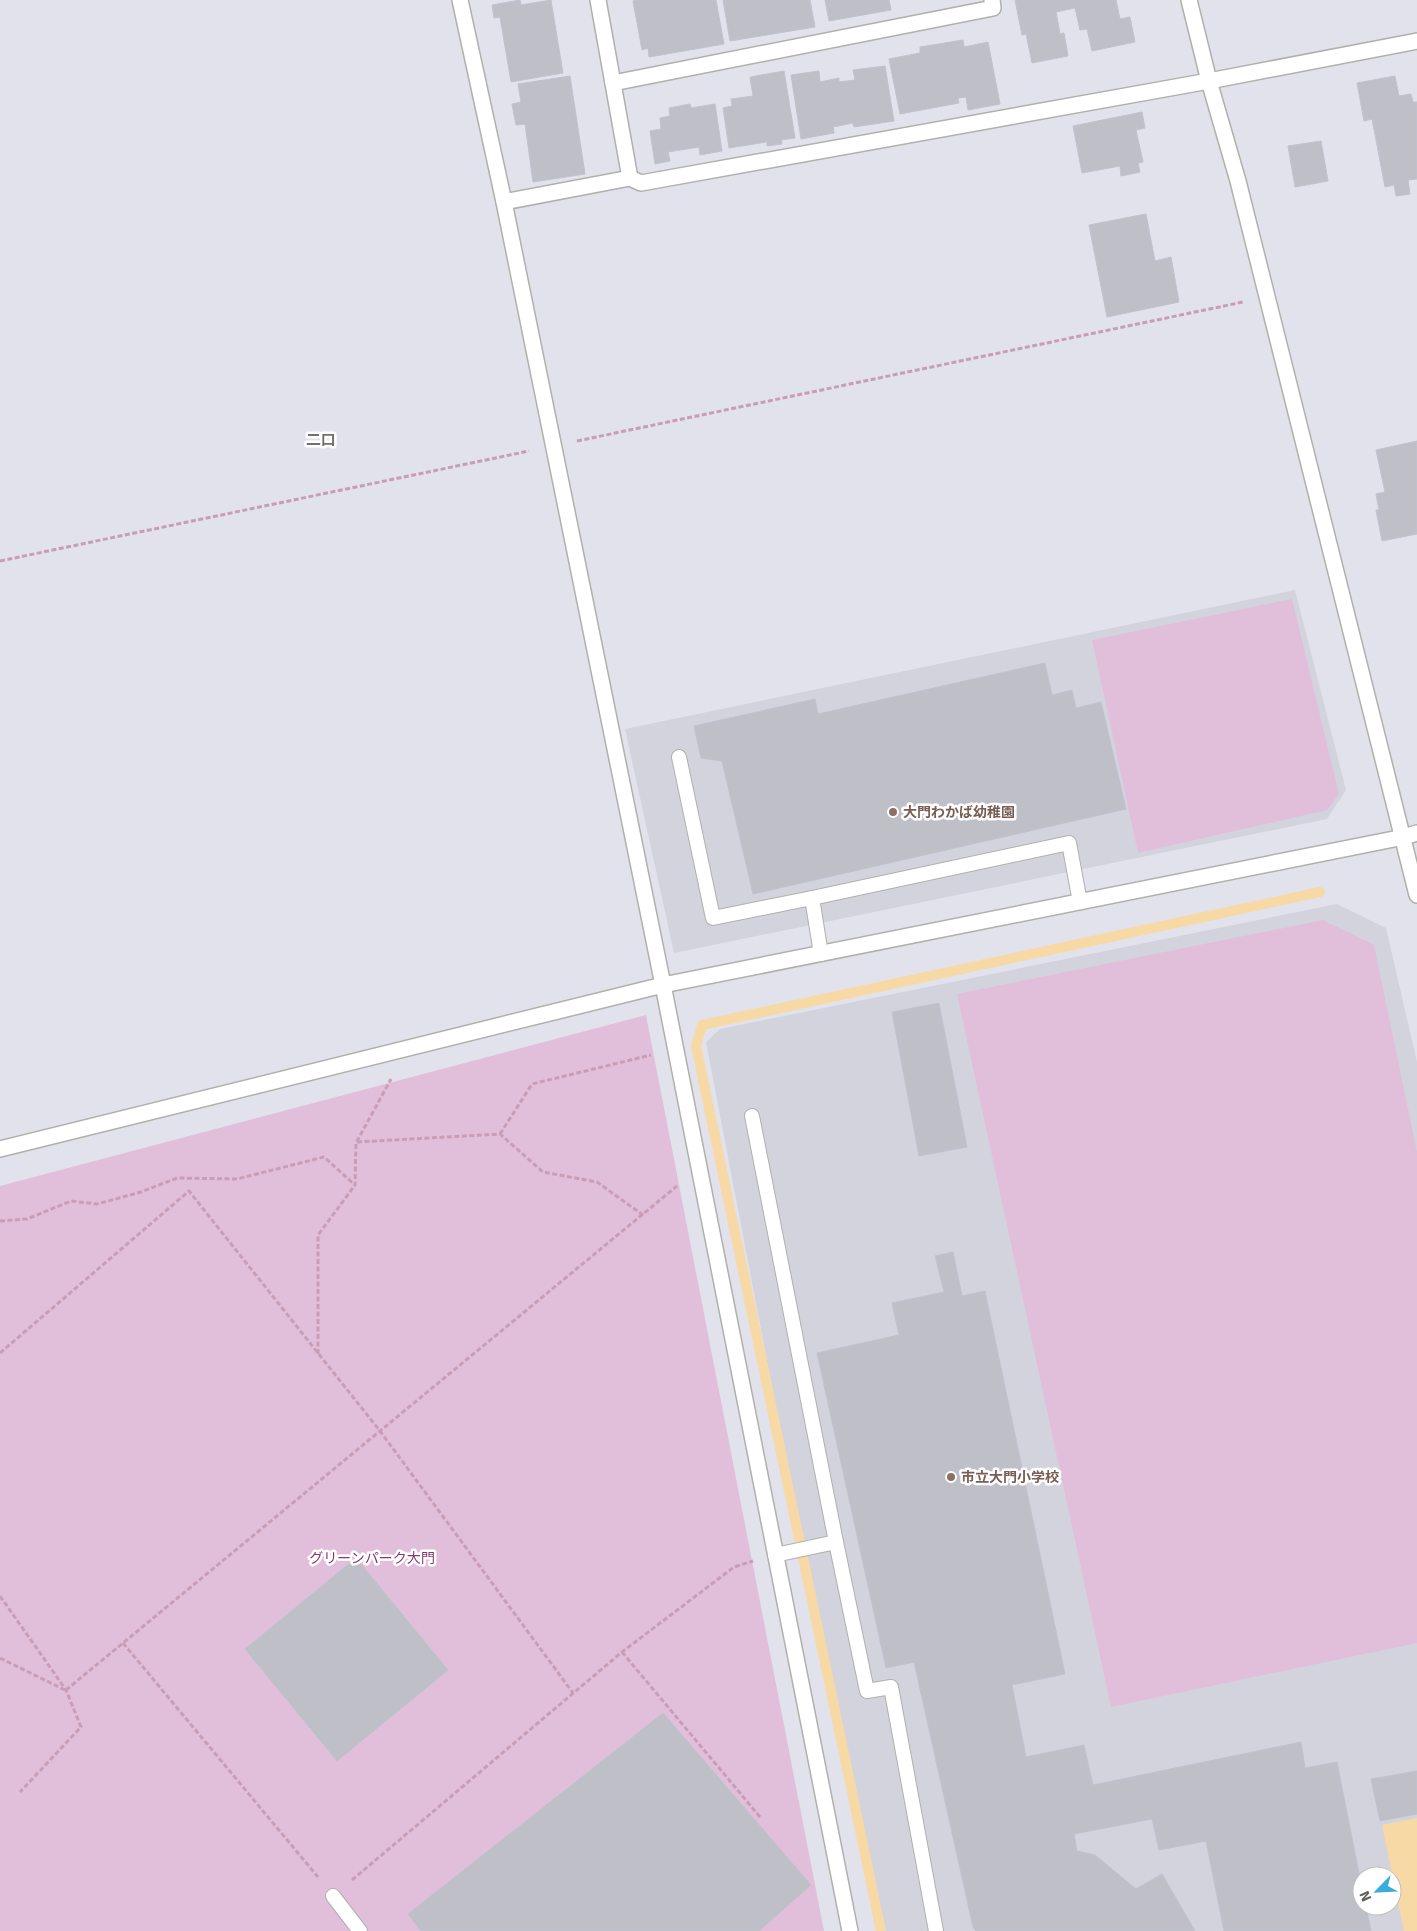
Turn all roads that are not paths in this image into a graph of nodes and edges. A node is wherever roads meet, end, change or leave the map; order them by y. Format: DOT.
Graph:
graph roads {
  1 [pos="460,0"];
  2 [pos="598,0"];
  3 [pos="992,0"];
  4 [pos="1189,0"];
  5 [pos="1417,41"];
  6 [pos="1209,81"];
  7 [pos="613,83"];
  8 [pos="630,178"];
  9 [pos="504,202"];
  10 [pos="678,757"];
  11 [pos="1410,835"];
  12 [pos="1417,895"];
  13 [pos="812,898"];
  14 [pos="1080,902"];
  15 [pos="821,954"];
  16 [pos="663,985"];
  17 [pos="752,1116"];
  18 [pos="0,1149"];
  19 [pos="836,1542"];
  20 [pos="775,1555"];
  21 [pos="333,1896"];
  22 [pos="360,1931"];
  23 [pos="850,1931"];
  24 [pos="936,1931"];
  1 -- 9 [label="street"];
  2 -- 7 [label="street"];
  3 -- 7 [label="street"];
  4 -- 6 [label="street"];
  5 -- 6 [label="street"];
  6 -- 8 [label="street"];
  6 -- 11 [label="street"];
  7 -- 8 [label="street"];
  8 -- 9 [label="street"];
  9 -- 16 [label="street"];
  10 -- 13 [label="lane"];
  11 -- 12 [label="street"];
  11 -- 14 [label="street"];
  13 -- 14 [label="lane"];
  13 -- 15 [label="lane"];
  14 -- 15 [label="street"];
  15 -- 16 [label="street"];
  16 -- 18 [label="street"];
  16 -- 20 [label="street"];
  17 -- 19 [label="lane"];
  19 -- 20 [label="lane"];
  19 -- 24 [label="lane"];
  20 -- 23 [label="street"];
  21 -- 22 [label="lane"];
}
